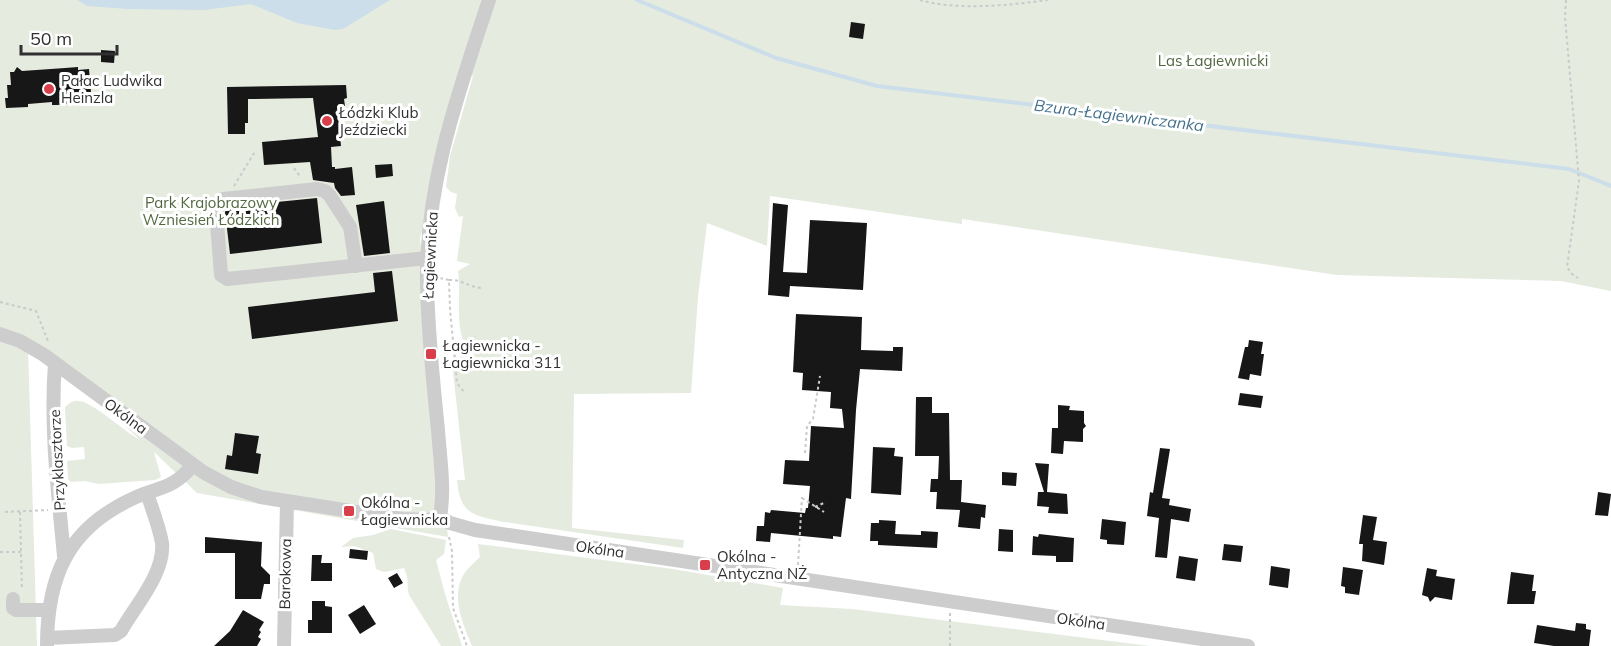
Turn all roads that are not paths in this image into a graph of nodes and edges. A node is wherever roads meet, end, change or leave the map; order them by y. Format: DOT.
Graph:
graph roads {
  1 [pos="489,0"];
  2 [pos="428,258"];
  3 [pos="356,266"];
  4 [pos="0,334"];
  5 [pos="55,363"];
  6 [pos="193,465"];
  7 [pos="147,493"];
  8 [pos="287,501"];
  9 [pos="440,517"];
  10 [pos="64,556"];
  11 [pos="13,599"];
  12 [pos="47,610"];
  13 [pos="47,642"];
  14 [pos="284,646"];
  15 [pos="1248,646"];
  1 -- 2 [label="street, Łagiewnicka"];
  2 -- 3 [label="street"];
  2 -- 9 [label="street, Łagiewnicka"];
  3 -- 3 [label="street"];
  4 -- 5 [label="street, Okólna"];
  5 -- 6 [label="street, Okólna"];
  5 -- 10 [label="street, Przyklasztorze"];
  6 -- 7 [label="street, Przyklasztorze"];
  6 -- 8 [label="street, Okólna"];
  7 -- 10 [label="street, Przyklasztorze"];
  7 -- 13 [label="street"];
  8 -- 9 [label="street, Okólna"];
  8 -- 14 [label="street, Barokowa"];
  9 -- 15 [label="street, Okólna"];
  10 -- 12 [label="street, Przyklasztorze"];
  11 -- 12 [label="street"];
  12 -- 13 [label="street, Przyklasztorze"];
}
